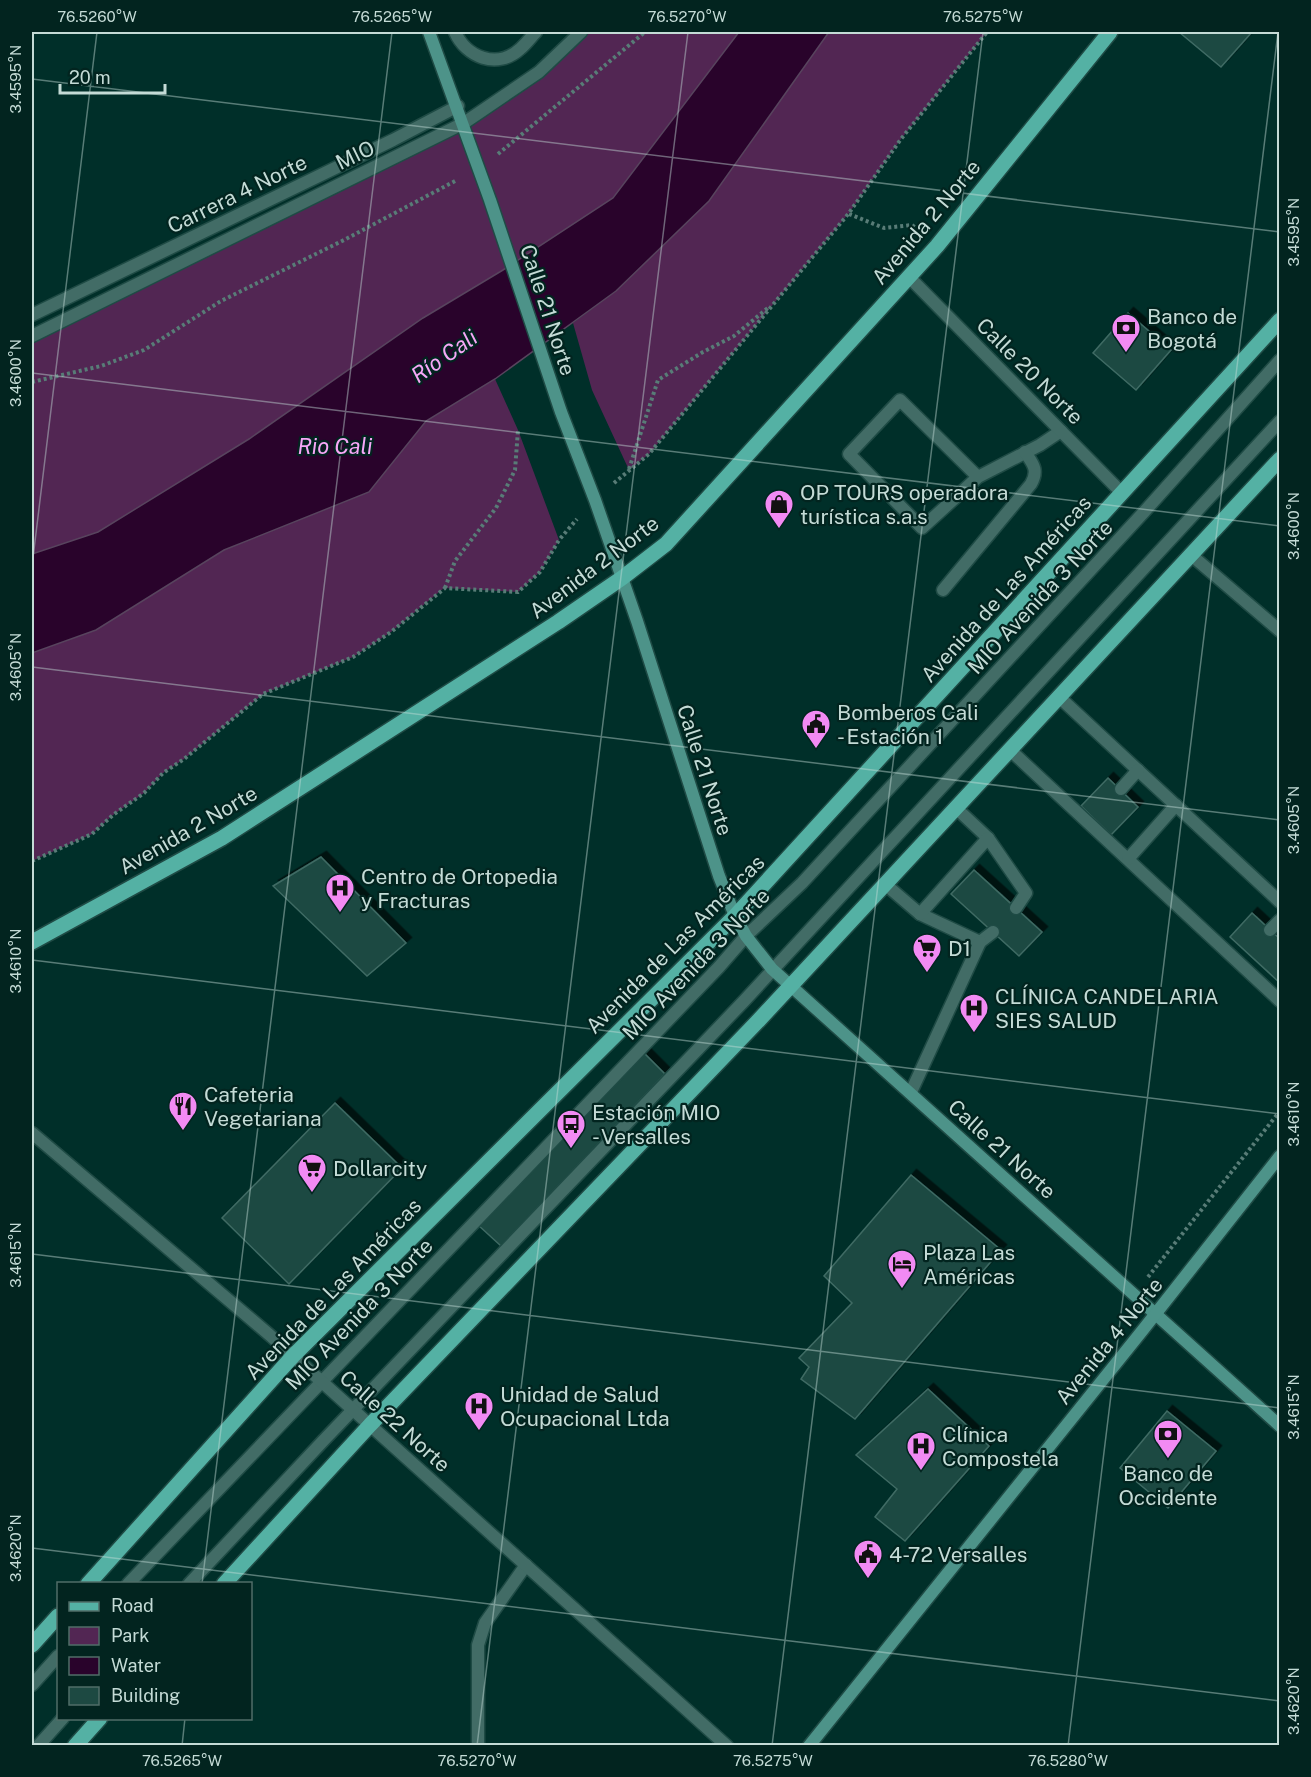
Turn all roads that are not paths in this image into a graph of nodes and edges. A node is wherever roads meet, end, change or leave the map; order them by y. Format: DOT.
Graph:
graph roads {
  1 [pos="429,32"];
  2 [pos="455,32"];
  3 [pos="536,32"];
  4 [pos="582,32"];
  5 [pos="1110,32"];
  6 [pos="458,106"];
  7 [pos="464,123"];
  8 [pos="909,277"];
  9 [pos="32,315"];
  10 [pos="1280,320"];
  11 [pos="32,336"];
  12 [pos="1280,360"];
  13 [pos="1280,421"];
  14 [pos="1061,431"];
  15 [pos="1025,452"];
  16 [pos="1280,459"];
  17 [pos="978,477"];
  18 [pos="1122,493"];
  19 [pos="1190,554"];
  20 [pos="622,578"];
  21 [pos="943,590"];
  22 [pos="1280,631"];
  23 [pos="1058,696"];
  24 [pos="1010,748"];
  25 [pos="1138,770"];
  26 [pos="1121,789"];
  27 [pos="1176,805"];
  28 [pos="955,807"];
  29 [pos="988,838"];
  30 [pos="1128,859"];
  31 [pos="885,884"];
  32 [pos="1280,902"];
  33 [pos="1016,908"];
  34 [pos="920,914"];
  35 [pos="735,916"];
  36 [pos="1280,920"];
  37 [pos="1270,930"];
  38 [pos="993,932"];
  39 [pos="746,936"];
  40 [pos="32,942"];
  41 [pos="980,942"];
  42 [pos="1248,954"];
  43 [pos="1239,963"];
  44 [pos="772,969"];
  45 [pos="791,985"];
  46 [pos="1280,1001"];
  47 [pos="910,1092"];
  48 [pos="32,1133"];
  49 [pos="1280,1156"];
  50 [pos="1156,1314"];
  51 [pos="293,1356"];
  52 [pos="321,1381"];
  53 [pos="352,1410"];
  54 [pos="370,1425"];
  55 [pos="1280,1426"];
  56 [pos="526,1565"];
  57 [pos="90,1582"];
  58 [pos="130,1582"];
  59 [pos="191,1582"];
  60 [pos="226,1582"];
  61 [pos="57,1617"];
  62 [pos="32,1646"];
  63 [pos="57,1657"];
  64 [pos="32,1684"];
  65 [pos="62,1720"];
  66 [pos="99,1720"];
  67 [pos="38,1746"];
  68 [pos="75,1746"];
  69 [pos="478,1746"];
  70 [pos="727,1746"];
  71 [pos="808,1746"];
  1 -- 6 [label="main road, Calle 21 Norte"];
  2 -- 3 [label="street"];
  4 -- 7 [label="street, MIO"];
  5 -- 8 [label="main road, Avenida 2 Norte"];
  6 -- 7 [label="main road, Calle 21 Norte"];
  6 -- 9 [label="street, Carrera 4 Norte"];
  7 -- 11 [label="street, MIO"];
  7 -- 20 [label="main road, Calle 21 Norte"];
  8 -- 14 [label="street, Calle 20 Norte"];
  8 -- 20 [label="main road, Avenida 2 Norte"];
  10 -- 18 [label="main road, Avenida de Las Américas"];
  12 -- 39 [label="street, MIO Avenida 3 Norte"];
  13 -- 44 [label="street"];
  14 -- 15 [label="street"];
  14 -- 18 [label="street, Calle 20 Norte"];
  15 -- 17 [label="street"];
  15 -- 21 [label="street"];
  16 -- 19 [label="main road"];
  17 -- 17 [label="street"];
  18 -- 35 [label="main road, Avenida de Las Américas"];
  19 -- 22 [label="street"];
  19 -- 23 [label="main road"];
  20 -- 35 [label="main road, Calle 21 Norte"];
  20 -- 40 [label="main road, Avenida 2 Norte"];
  23 -- 24 [label="main road"];
  23 -- 25 [label="street"];
  24 -- 28 [label="main road"];
  24 -- 30 [label="street"];
  25 -- 26 [label="street"];
  25 -- 27 [label="street"];
  27 -- 30 [label="street"];
  27 -- 32 [label="street"];
  28 -- 29 [label="street"];
  28 -- 31 [label="main road"];
  29 -- 33 [label="street"];
  29 -- 34 [label="street"];
  30 -- 43 [label="street"];
  31 -- 34 [label="street"];
  31 -- 45 [label="main road"];
  34 -- 41 [label="street"];
  35 -- 39 [label="main road, Calle 21 Norte"];
  35 -- 51 [label="main road, Avenida de Las Américas"];
  36 -- 37 [label="street"];
  38 -- 41 [label="street"];
  39 -- 44 [label="main road, Calle 21 Norte"];
  39 -- 52 [label="street, MIO Avenida 3 Norte"];
  41 -- 47 [label="street"];
  42 -- 43 [label="street"];
  43 -- 46 [label="street"];
  44 -- 45 [label="main road, Calle 21 Norte"];
  44 -- 53 [label="street"];
  45 -- 47 [label="main road, Calle 21 Norte"];
  45 -- 54 [label="main road"];
  47 -- 50 [label="main road, Calle 21 Norte"];
  48 -- 51 [label="street, Calle 22 Norte"];
  49 -- 50 [label="main road, Avenida 4 Norte"];
  50 -- 55 [label="main road, Calle 21 Norte"];
  50 -- 71 [label="main road, Avenida 4 Norte"];
  51 -- 52 [label="street, Calle 22 Norte"];
  51 -- 57 [label="main road, Avenida de Las Américas"];
  52 -- 53 [label="street, Calle 22 Norte"];
  52 -- 58 [label="street, MIO Avenida 3 Norte"];
  53 -- 54 [label="street, Calle 22 Norte"];
  53 -- 59 [label="street"];
  54 -- 56 [label="street, Calle 22 Norte"];
  54 -- 60 [label="main road"];
  56 -- 69 [label="street"];
  56 -- 70 [label="street, Calle 22 Norte"];
  61 -- 62 [label="main road"];
  63 -- 64 [label="street"];
  65 -- 67 [label="street"];
  66 -- 68 [label="main road"];
}
